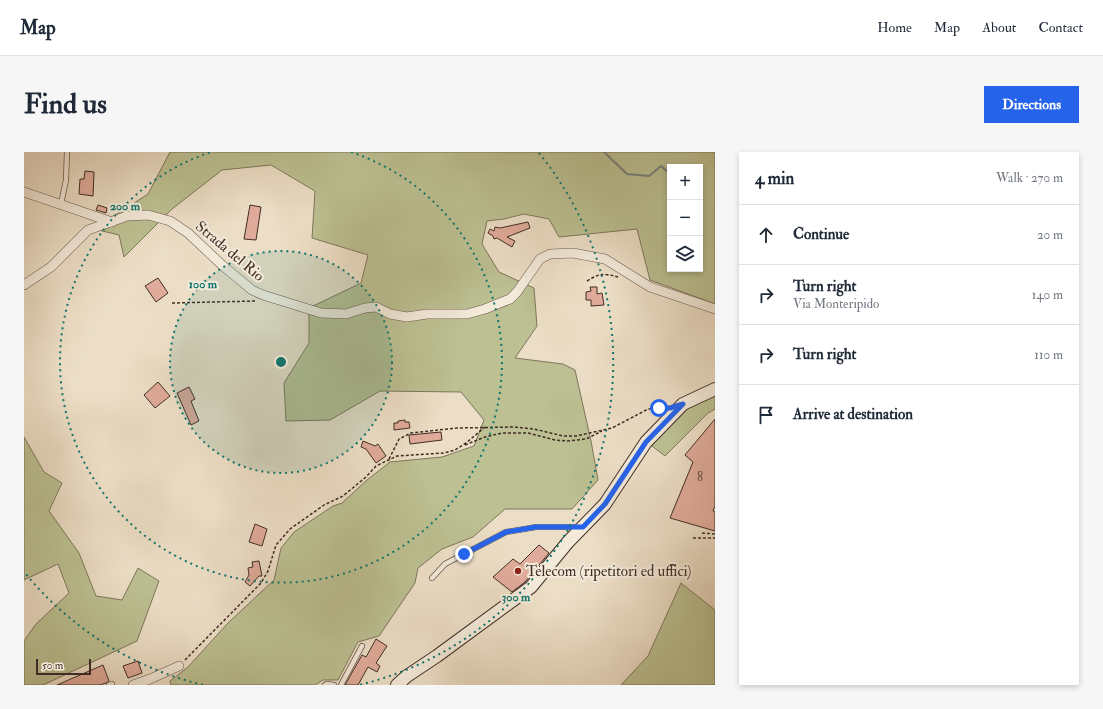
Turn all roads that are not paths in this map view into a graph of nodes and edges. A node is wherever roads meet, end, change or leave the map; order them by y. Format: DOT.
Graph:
graph roads {
  1 [pos="67,152"];
  2 [pos="24,192"];
  3 [pos="61,204"];
  4 [pos="112,222"];
  5 [pos="24,285"];
  6 [pos="715,309"];
  7 [pos="715,390"];
  8 [pos="583,527"];
  9 [pos="432,578"];
  10 [pos="362,646"];
  11 [pos="179,666"];
  12 [pos="133,685"];
  13 [pos="325,685"];
  14 [pos="334,685"];
  15 [pos="341,685"];
  16 [pos="397,685"];
  1 -- 3 [label="lane"];
  2 -- 3 [label="street"];
  3 -- 4 [label="street"];
  4 -- 5 [label="street, Strada del Rio"];
  4 -- 6 [label="street, Strada del Rio"];
  7 -- 8 [label="street"];
  8 -- 9 [label="lane"];
  8 -- 16 [label="street"];
  10 -- 15 [label="lane"];
  11 -- 12 [label="street"];
  13 -- 14 [label="lane"];
}
